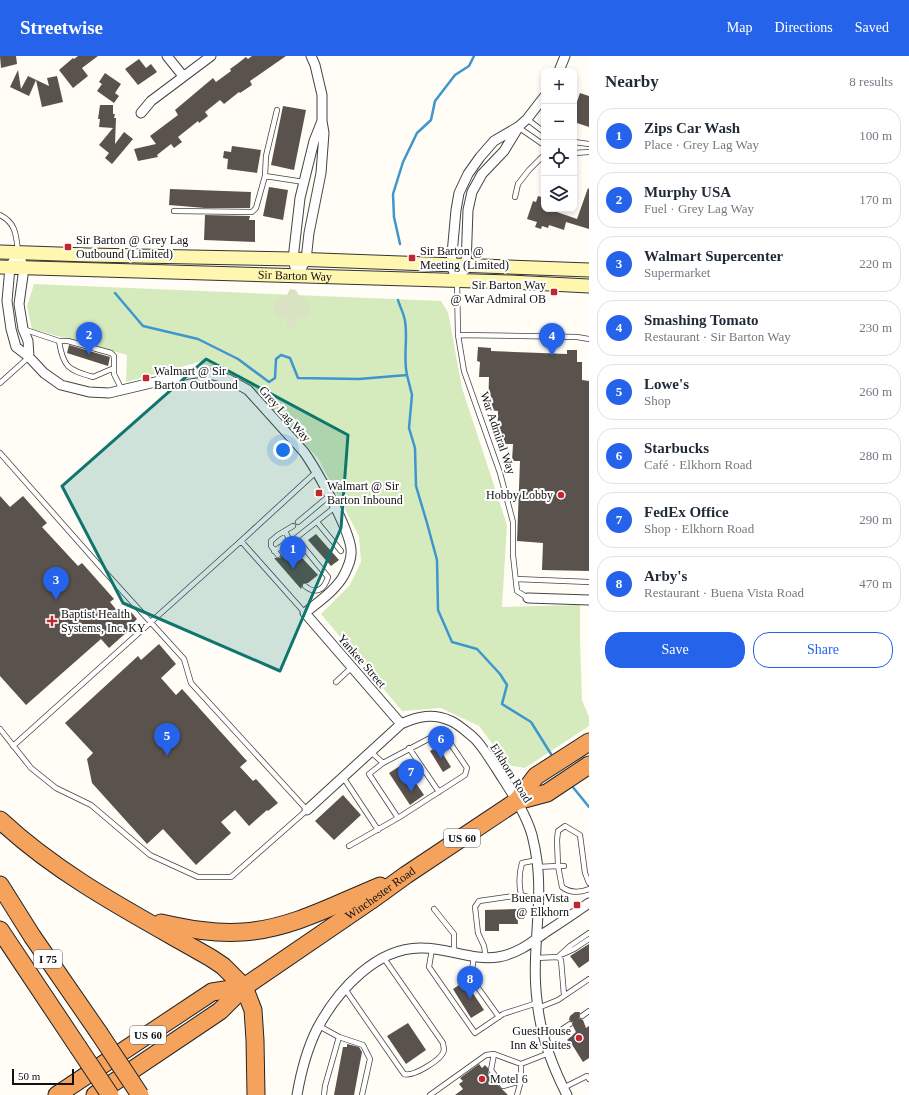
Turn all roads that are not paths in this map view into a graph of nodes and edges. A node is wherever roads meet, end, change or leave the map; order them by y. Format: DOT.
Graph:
graph roads {
  1 [pos="167,56"];
  2 [pos="211,56"];
  3 [pos="311,56"];
  4 [pos="565,56"];
  5 [pos="560,68"];
  6 [pos="183,76"];
  7 [pos="541,101"];
  8 [pos="277,110"];
  9 [pos="141,114"];
  10 [pos="527,119"];
  11 [pos="322,121"];
  12 [pos="518,127"];
  13 [pos="541,130"];
  14 [pos="577,142"];
  15 [pos="541,143"];
  16 [pos="589,144"];
  17 [pos="589,152"];
  18 [pos="577,153"];
  19 [pos="541,158"];
  20 [pos="265,176"];
  21 [pos="304,182"];
  22 [pos="319,185"];
  23 [pos="515,197"];
  24 [pos="174,211"];
  25 [pos="0,215"];
  26 [pos="0,252"];
  27 [pos="18,252"];
  28 [pos="299,260"];
  29 [pos="451,265"];
  30 [pos="466,266"];
  31 [pos="5,267"];
  32 [pos="24,268"];
  33 [pos="589,270"];
  34 [pos="298,276"];
  35 [pos="456,281"];
  36 [pos="589,286"];
  37 [pos="23,329"];
  38 [pos="458,335"];
  39 [pos="589,339"];
  40 [pos="59,341"];
  41 [pos="28,357"];
  42 [pos="114,368"];
  43 [pos="0,383"];
  44 [pos="122,390"];
  45 [pos="0,453"];
  46 [pos="316,472"];
  47 [pos="329,496"];
  48 [pos="335,507"];
  49 [pos="298,522"];
  50 [pos="317,522"];
  51 [pos="293,526"];
  52 [pos="285,531"];
  53 [pos="296,538"];
  54 [pos="241,541"];
  55 [pos="290,541"];
  56 [pos="341,551"];
  57 [pos="516,579"];
  58 [pos="589,582"];
  59 [pos="305,586"];
  60 [pos="528,598"];
  61 [pos="589,600"];
  62 [pos="305,613"];
  63 [pos="150,621"];
  64 [pos="351,668"];
  65 [pos="336,682"];
  66 [pos="401,724"];
  67 [pos="0,729"];
  68 [pos="589,742"];
  69 [pos="13,746"];
  70 [pos="409,748"];
  71 [pos="371,752"];
  72 [pos="383,763"];
  73 [pos="589,765"];
  74 [pos="344,777"];
  75 [pos="439,792"];
  76 [pos="517,801"];
  77 [pos="307,810"];
  78 [pos="398,818"];
  79 [pos="0,820"];
  80 [pos="378,830"];
  81 [pos="581,843"];
  82 [pos="576,844"];
  83 [pos="349,846"];
  84 [pos="582,852"];
  85 [pos="576,853"];
  86 [pos="584,863"];
  87 [pos="537,864"];
  88 [pos="578,864"];
  89 [pos="558,866"];
  90 [pos="564,866"];
  91 [pos="585,872"];
  92 [pos="579,874"];
  93 [pos="406,875"];
  94 [pos="565,877"];
  95 [pos="559,878"];
  96 [pos="589,883"];
  97 [pos="0,885"];
  98 [pos="589,889"];
  99 [pos="520,895"];
  100 [pos="538,900"];
  101 [pos="589,904"];
  102 [pos="434,909"];
  103 [pos="144,919"];
  104 [pos="0,930"];
  105 [pos="589,933"];
  106 [pos="589,939"];
  107 [pos="536,940"];
  108 [pos="432,949"];
  109 [pos="454,952"];
  110 [pos="474,956"];
  111 [pos="383,957"];
  112 [pos="558,957"];
  113 [pos="486,958"];
  114 [pos="536,958"];
  115 [pos="589,979"];
  116 [pos="244,987"];
  117 [pos="345,990"];
  118 [pos="564,995"];
  119 [pos="537,1006"];
  120 [pos="589,1012"];
  121 [pos="499,1016"];
  122 [pos="582,1016"];
  123 [pos="570,1024"];
  124 [pos="319,1026"];
  125 [pos="544,1036"];
  126 [pos="339,1038"];
  127 [pos="549,1053"];
  128 [pos="494,1054"];
  129 [pos="521,1064"];
  130 [pos="494,1074"];
  131 [pos="588,1077"];
  132 [pos="521,1081"];
  133 [pos="501,1083"];
  134 [pos="565,1091"];
  135 [pos="57,1095"];
  136 [pos="95,1095"];
  137 [pos="110,1095"];
  138 [pos="140,1095"];
  139 [pos="256,1095"];
  140 [pos="296,1095"];
  141 [pos="324,1095"];
  142 [pos="362,1095"];
  143 [pos="430,1095"];
  144 [pos="517,1095"];
  1 -- 6 [label="street"];
  2 -- 6 [label="street"];
  3 -- 11 [label="street"];
  4 -- 5 [label="street"];
  6 -- 9 [label="street"];
  7 -- 10 [label="street"];
  8 -- 20 [label="lane"];
  10 -- 12 [label="street"];
  10 -- 13 [label="lane"];
  11 -- 21 [label="street"];
  11 -- 22 [label="street"];
  12 -- 15 [label="lane"];
  12 -- 29 [label="street"];
  12 -- 30 [label="street"];
  14 -- 16 [label="lane"];
  17 -- 18 [label="lane"];
  19 -- 23 [label="lane"];
  20 -- 21 [label="lane"];
  20 -- 24 [label="lane"];
  21 -- 22 [label="street"];
  21 -- 28 [label="street"];
  22 -- 28 [label="street"];
  25 -- 27 [label="lane"];
  26 -- 27 [label="main road, Sir Barton Way"];
  27 -- 28 [label="main road, Sir Barton Way"];
  27 -- 31 [label="street, Grey Lag Way"];
  27 -- 32 [label="street"];
  28 -- 29 [label="main road, Sir Barton Way"];
  28 -- 34 [label="street"];
  29 -- 30 [label="main road, Sir Barton Way"];
  29 -- 35 [label="street"];
  30 -- 33 [label="main road, Sir Barton Way"];
  30 -- 35 [label="street"];
  31 -- 32 [label="main road, Sir Barton Way"];
  31 -- 41 [label="street, Grey Lag Way"];
  32 -- 34 [label="main road, Sir Barton Way"];
  32 -- 37 [label="street"];
  34 -- 35 [label="main road, Sir Barton Way"];
  35 -- 36 [label="main road, Sir Barton Way"];
  35 -- 38 [label="lane, War Admiral Way"];
  37 -- 40 [label="lane"];
  37 -- 41 [label="street"];
  38 -- 39 [label="lane"];
  38 -- 57 [label="lane, War Admiral Way"];
  40 -- 42 [label="lane"];
  40 -- 42 [label="lane"];
  41 -- 43 [label="lane"];
  41 -- 44 [label="street, Grey Lag Way"];
  42 -- 44 [label="lane"];
  44 -- 46 [label="street, Grey Lag Way"];
  45 -- 63 [label="lane"];
  46 -- 47 [label="street, Grey Lag Way"];
  46 -- 54 [label="lane"];
  47 -- 48 [label="street, Grey Lag Way"];
  47 -- 49 [label="lane"];
  48 -- 50 [label="lane"];
  48 -- 62 [label="street, Grey Lag Way"];
  50 -- 53 [label="lane"];
  50 -- 56 [label="lane"];
  51 -- 52 [label="lane"];
  52 -- 55 [label="lane"];
  52 -- 55 [label="lane"];
  53 -- 55 [label="lane"];
  53 -- 59 [label="lane"];
  54 -- 62 [label="lane"];
  54 -- 63 [label="lane"];
  57 -- 58 [label="lane"];
  57 -- 60 [label="lane, War Admiral Way"];
  60 -- 61 [label="street, War Admiral Way"];
  62 -- 64 [label="street, Yankee Street"];
  63 -- 69 [label="lane"];
  63 -- 77 [label="lane"];
  64 -- 65 [label="lane"];
  64 -- 66 [label="street, Yankee Street"];
  66 -- 71 [label="street, Elkhorn Road"];
  66 -- 76 [label="street, Elkhorn Road"];
  67 -- 69 [label="lane"];
  68 -- 76 [label="highway, Winchester Road / US 60"];
  69 -- 77 [label="lane"];
  70 -- 72 [label="lane"];
  70 -- 75 [label="lane"];
  70 -- 75 [label="lane"];
  71 -- 72 [label="lane"];
  71 -- 74 [label="street, Elkhorn Road"];
  72 -- 78 [label="lane"];
  73 -- 76 [label="highway, Winchester Road / US 60"];
  74 -- 77 [label="street, Elkhorn Road"];
  74 -- 80 [label="lane"];
  75 -- 78 [label="lane"];
  76 -- 87 [label="street, Elkhorn Road"];
  76 -- 93 [label="highway, Winchester Road / US 60"];
  78 -- 80 [label="lane"];
  79 -- 103 [label="highway"];
  80 -- 83 [label="lane"];
  81 -- 82 [label="lane"];
  81 -- 84 [label="lane"];
  81 -- 89 [label="lane"];
  84 -- 85 [label="lane"];
  84 -- 86 [label="lane"];
  86 -- 88 [label="lane"];
  86 -- 91 [label="lane"];
  87 -- 89 [label="lane"];
  87 -- 99 [label="lane"];
  87 -- 100 [label="street, Elkhorn Road"];
  89 -- 90 [label="lane"];
  89 -- 95 [label="lane"];
  91 -- 92 [label="lane"];
  91 -- 96 [label="lane"];
  93 -- 103 [label="highway"];
  93 -- 116 [label="highway, Winchester Road / US 60"];
  94 -- 95 [label="lane"];
  95 -- 98 [label="lane"];
  97 -- 138 [label="highway, I 75, bridge"];
  99 -- 100 [label="lane"];
  99 -- 113 [label="lane"];
  100 -- 107 [label="street, Elkhorn Road"];
  101 -- 107 [label="street"];
  102 -- 109 [label="lane"];
  103 -- 116 [label="highway"];
  104 -- 137 [label="highway, I 75, bridge"];
  105 -- 112 [label="lane"];
  106 -- 112 [label="lane"];
  107 -- 113 [label="street"];
  107 -- 114 [label="street, Elkhorn Road"];
  108 -- 109 [label="street"];
  108 -- 111 [label="street"];
  108 -- 121 [label="lane"];
  109 -- 110 [label="street"];
  110 -- 113 [label="street"];
  110 -- 121 [label="lane"];
  111 -- 117 [label="street"];
  111 -- 117 [label="lane"];
  112 -- 114 [label="lane"];
  112 -- 118 [label="lane"];
  114 -- 119 [label="street, Elkhorn Road"];
  115 -- 118 [label="lane"];
  116 -- 135 [label="highway, Winchester Road / US 60"];
  116 -- 136 [label="highway, Winchester Road / US 60"];
  116 -- 139 [label="highway"];
  117 -- 124 [label="street"];
  118 -- 119 [label="lane"];
  119 -- 121 [label="lane"];
  119 -- 125 [label="street, Elkhorn Road"];
  120 -- 122 [label="lane"];
  123 -- 125 [label="lane"];
  124 -- 126 [label="lane"];
  124 -- 140 [label="street"];
  125 -- 127 [label="street, Elkhorn Road"];
  126 -- 141 [label="lane"];
  126 -- 142 [label="lane"];
  127 -- 129 [label="lane"];
  127 -- 134 [label="street, Elkhorn Road"];
  128 -- 129 [label="lane"];
  128 -- 130 [label="lane"];
  128 -- 143 [label="lane"];
  129 -- 132 [label="lane"];
  131 -- 134 [label="lane"];
  132 -- 133 [label="lane"];
  132 -- 144 [label="lane"];
}
